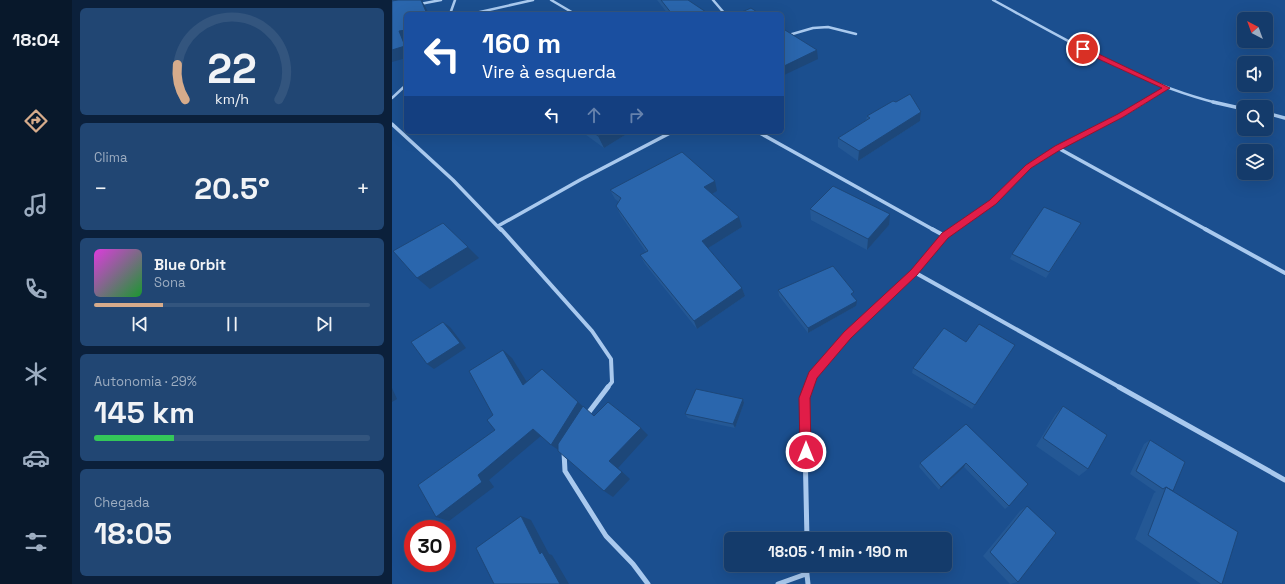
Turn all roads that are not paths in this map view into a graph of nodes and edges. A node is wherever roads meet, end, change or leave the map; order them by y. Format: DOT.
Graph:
graph roads {
  1 [pos="441,0"];
  2 [pos="455,0"];
  3 [pos="533,0"];
  4 [pos="551,0"];
  5 [pos="559,0"];
  6 [pos="713,0"];
  7 [pos="993,0"];
  8 [pos="555,2"];
  9 [pos="413,6"];
  10 [pos="451,12"];
  11 [pos="480,12"];
  12 [pos="572,12"];
  13 [pos="723,12"];
  14 [pos="856,34"];
  15 [pos="784,36"];
  16 [pos="404,88"];
  17 [pos="1167,88"];
  18 [pos="392,98"];
  19 [pos="1237,107"];
  20 [pos="1273,115"];
  21 [pos="1285,118"];
  22 [pos="392,124"];
  23 [pos="668,134"];
  24 [pos="762,134"];
  25 [pos="1058,148"];
  26 [pos="498,226"];
  27 [pos="945,236"];
  28 [pos="914,272"];
  29 [pos="1285,273"];
  30 [pos="582,421"];
  31 [pos="567,444"];
  32 [pos="1285,480"];
  33 [pos="807,532"];
  34 [pos="806,574"];
  35 [pos="648,584"];
  36 [pos="778,584"];
  37 [pos="808,584"];
  1 -- 9 [label="street"];
  2 -- 10 [label="street"];
  3 -- 11 [label="street"];
  4 -- 8 [label="street"];
  5 -- 8 [label="street"];
  6 -- 13 [label="street"];
  7 -- 17 [label="street"];
  8 -- 12 [label="street"];
  14 -- 15 [label="street"];
  16 -- 18 [label="street"];
  17 -- 19 [label="street"];
  17 -- 25 [label="street"];
  20 -- 21 [label="street"];
  22 -- 26 [label="street"];
  23 -- 26 [label="street"];
  24 -- 27 [label="street"];
  25 -- 27 [label="street"];
  25 -- 29 [label="street"];
  26 -- 30 [label="street"];
  27 -- 28 [label="street"];
  28 -- 32 [label="street"];
  28 -- 33 [label="street"];
  31 -- 35 [label="street"];
  34 -- 36 [label="street"];
  34 -- 37 [label="street"];
}
